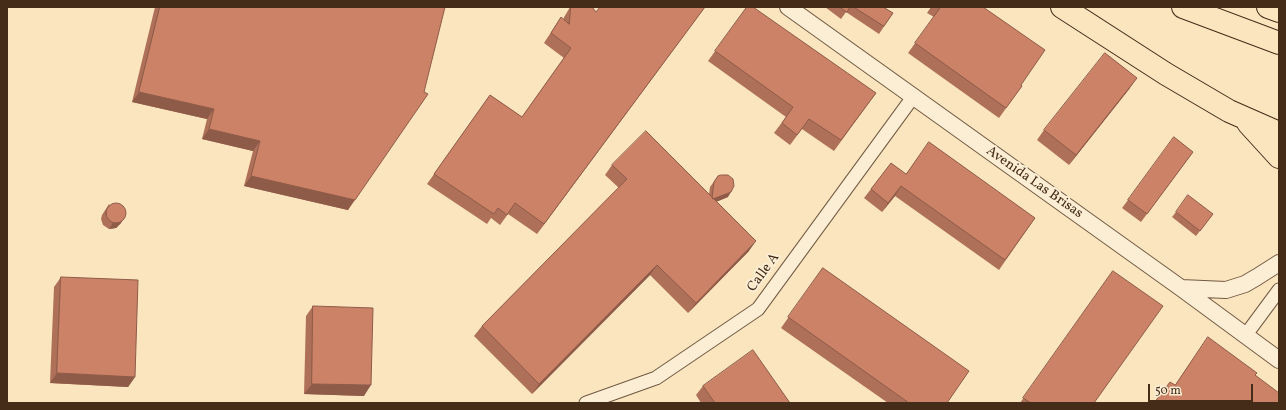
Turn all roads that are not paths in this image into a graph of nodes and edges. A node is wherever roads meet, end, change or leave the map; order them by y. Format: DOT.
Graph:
graph roads {
  1 [pos="788,7"];
  2 [pos="1062,7"];
  3 [pos="1183,7"];
  4 [pos="1268,7"];
  5 [pos="1279,11"];
  6 [pos="1279,43"];
  7 [pos="913,97"];
  8 [pos="1243,117"];
  9 [pos="1279,133"];
  10 [pos="1279,157"];
  11 [pos="1279,263"];
  12 [pos="1181,288"];
  13 [pos="1279,290"];
  14 [pos="1245,336"];
  15 [pos="1278,356"];
  16 [pos="586,403"];
  1 -- 7 [label="street, Avenida Las Brisas"];
  2 -- 8 [label="highway"];
  3 -- 6 [label="highway"];
  4 -- 5 [label="highway"];
  7 -- 12 [label="street, Avenida Las Brisas"];
  7 -- 16 [label="street, Calle A"];
  8 -- 9 [label="highway"];
  8 -- 10 [label="highway"];
  11 -- 12 [label="street"];
  12 -- 14 [label="street, Avenida Las Brisas"];
  13 -- 14 [label="street"];
  14 -- 15 [label="street, Avenida Las Brisas"];
}
